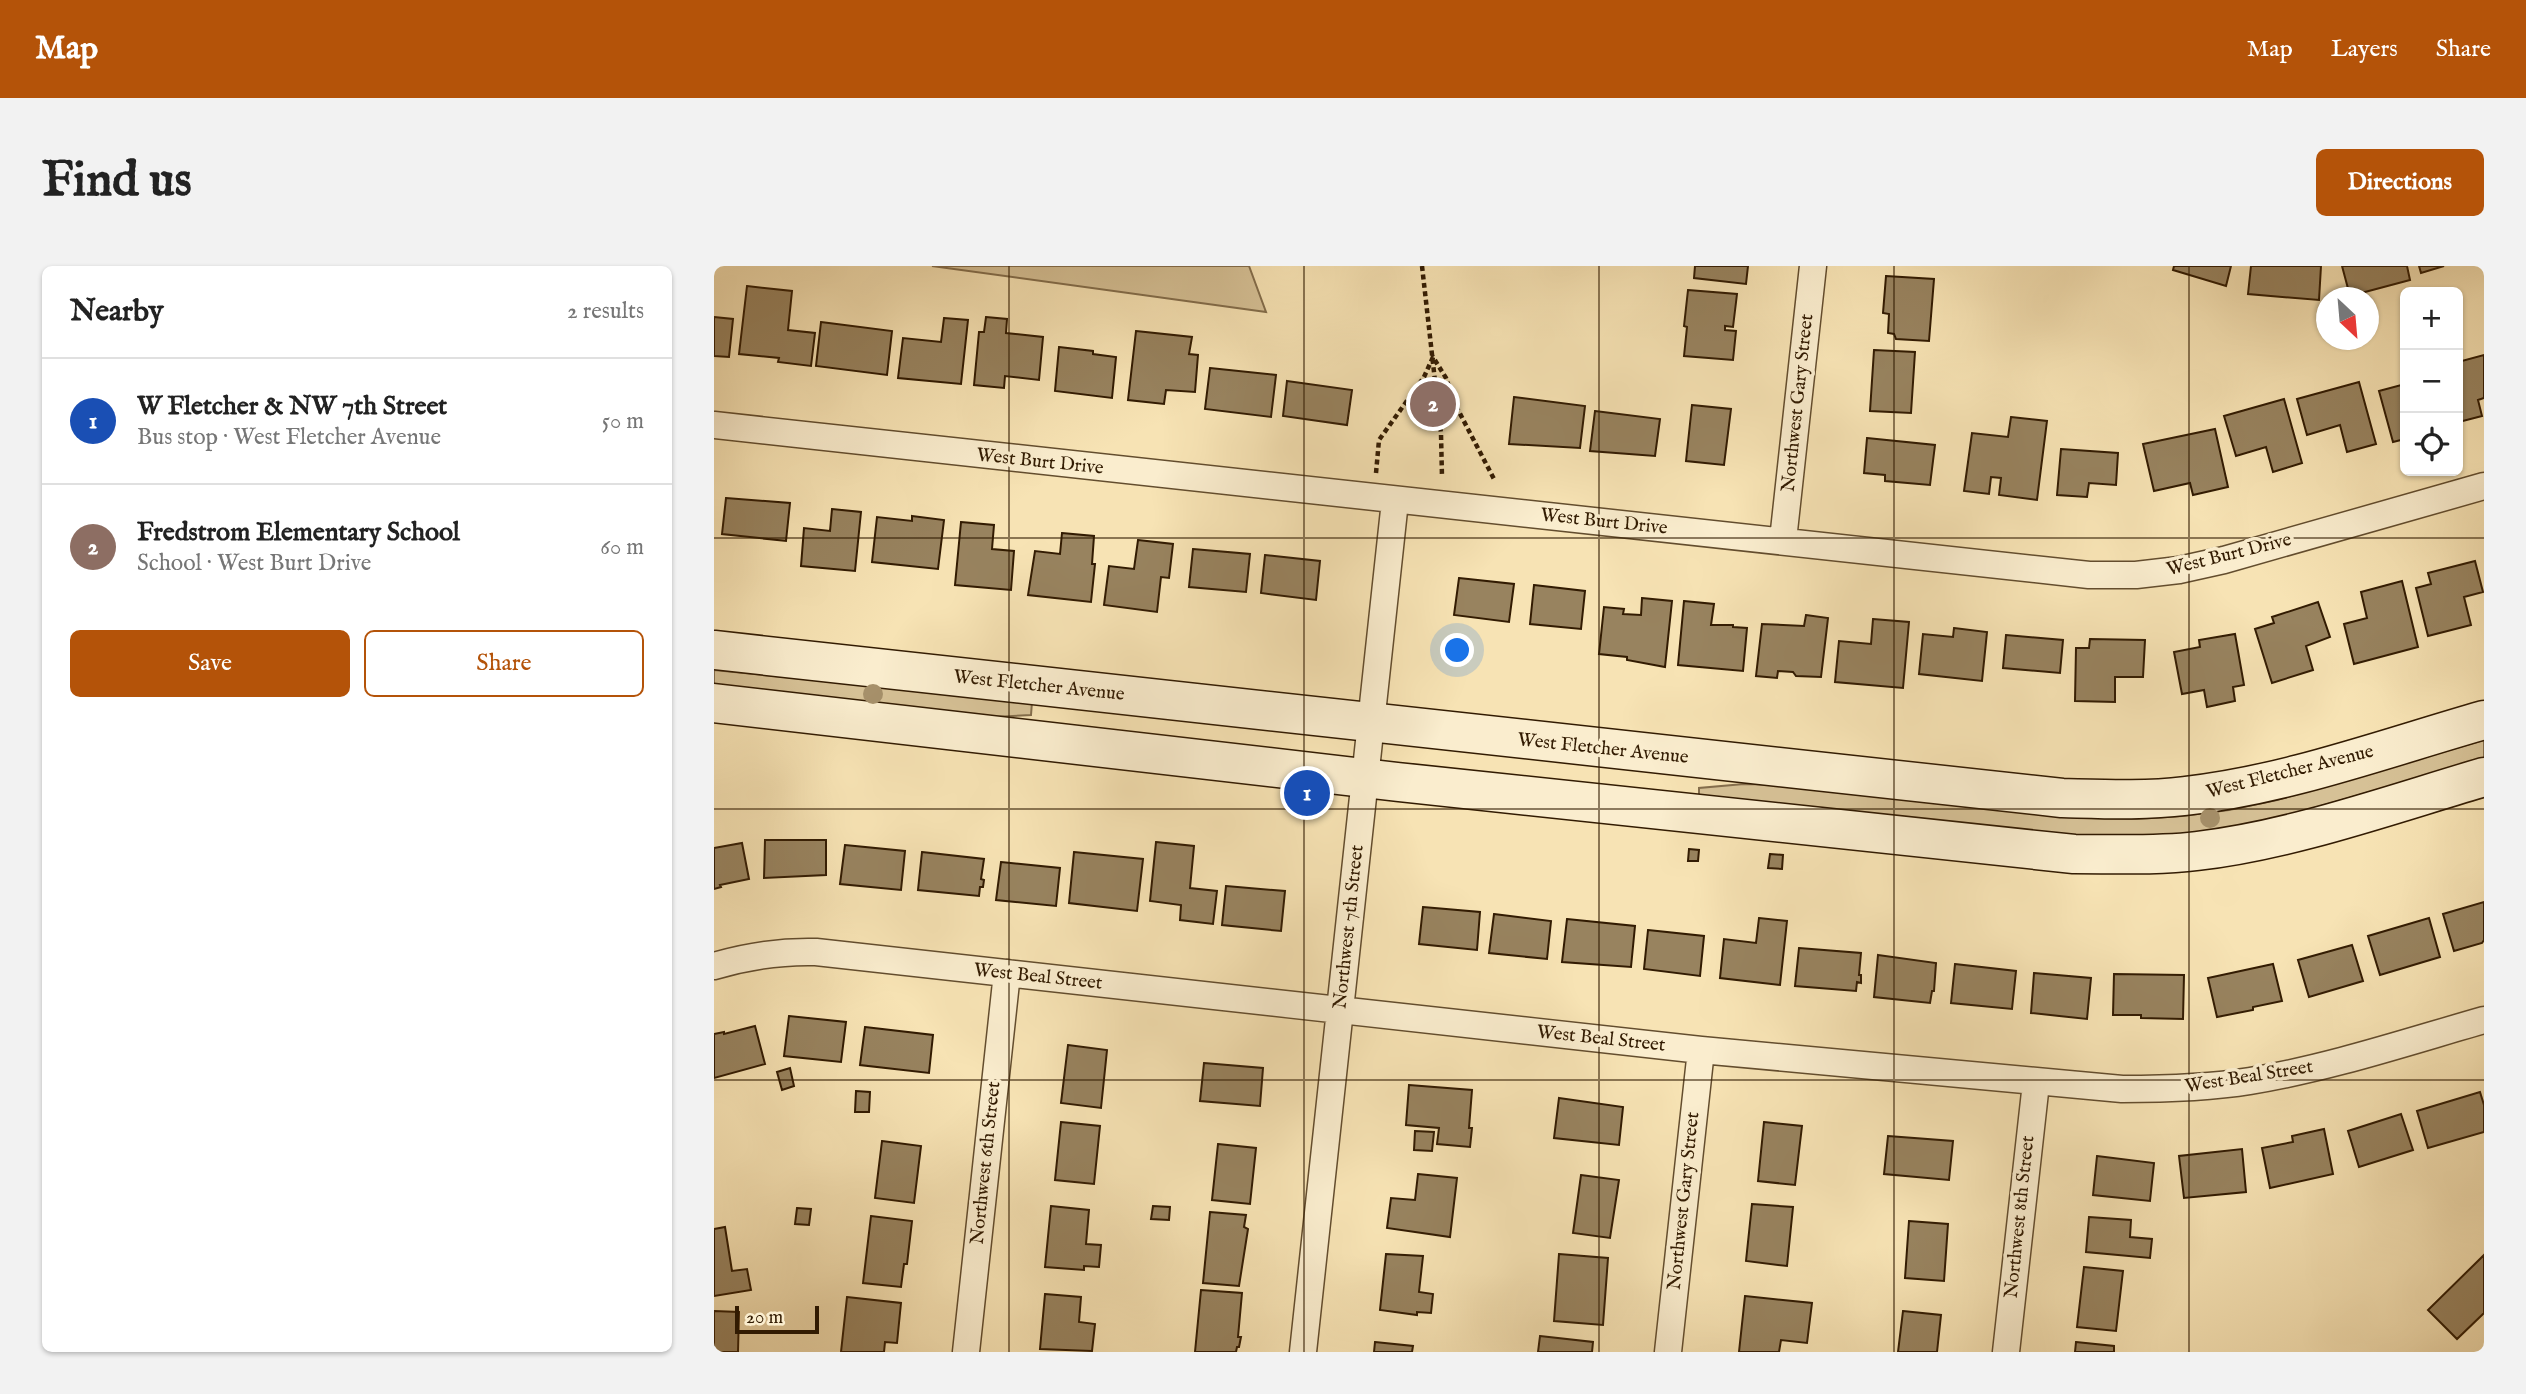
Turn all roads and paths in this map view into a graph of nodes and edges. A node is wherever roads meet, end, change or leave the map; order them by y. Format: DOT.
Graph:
graph roads {
  1 [pos="1813,266"];
  2 [pos="1422,268"];
  3 [pos="1433,357"];
  4 [pos="714,425"];
  5 [pos="1494,479"];
  6 [pos="2484,485"];
  7 [pos="1367,498"];
  8 [pos="1395,501"];
  9 [pos="1436,506"];
  10 [pos="1783,540"];
  11 [pos="714,650"];
  12 [pos="714,703"];
  13 [pos="2484,720"];
  14 [pos="1370,723"];
  15 [pos="2484,777"];
  16 [pos="1364,778"];
  17 [pos="714,966"];
  18 [pos="1007,973"];
  19 [pos="1341,1010"];
  20 [pos="2484,1020"];
  21 [pos="1701,1050"];
  22 [pos="2036,1083"];
  23 [pos="966,1352"];
  24 [pos="1304,1352"];
  25 [pos="1668,1352"];
  26 [pos="2006,1352"];
  1 -- 10 [label="street, Northwest Gary Street"];
  2 -- 3 [label="path"];
  3 -- 5 [label="path"];
  3 -- 7 [label="path"];
  3 -- 9 [label="path"];
  4 -- 7 [label="street, West Burt Drive"];
  6 -- 10 [label="street, West Burt Drive"];
  7 -- 8 [label="street, West Burt Drive"];
  8 -- 9 [label="street, West Burt Drive"];
  8 -- 14 [label="street, Northwest 7th Street"];
  9 -- 10 [label="street, West Burt Drive"];
  11 -- 14 [label="main road, West Fletcher Avenue"];
  12 -- 16 [label="main road"];
  13 -- 14 [label="main road, West Fletcher Avenue"];
  14 -- 16 [label="street, Northwest 7th Street"];
  15 -- 16 [label="main road"];
  16 -- 19 [label="street, Northwest 7th Street"];
  17 -- 18 [label="street, West Beal Street"];
  18 -- 19 [label="street, West Beal Street"];
  18 -- 23 [label="street, Northwest 6th Street"];
  19 -- 21 [label="street, West Beal Street"];
  19 -- 24 [label="street, Northwest 7th Street"];
  20 -- 22 [label="street, West Beal Street"];
  21 -- 22 [label="street, West Beal Street"];
  21 -- 25 [label="street, Northwest Gary Street"];
  22 -- 26 [label="street, Northwest 8th Street"];
}
